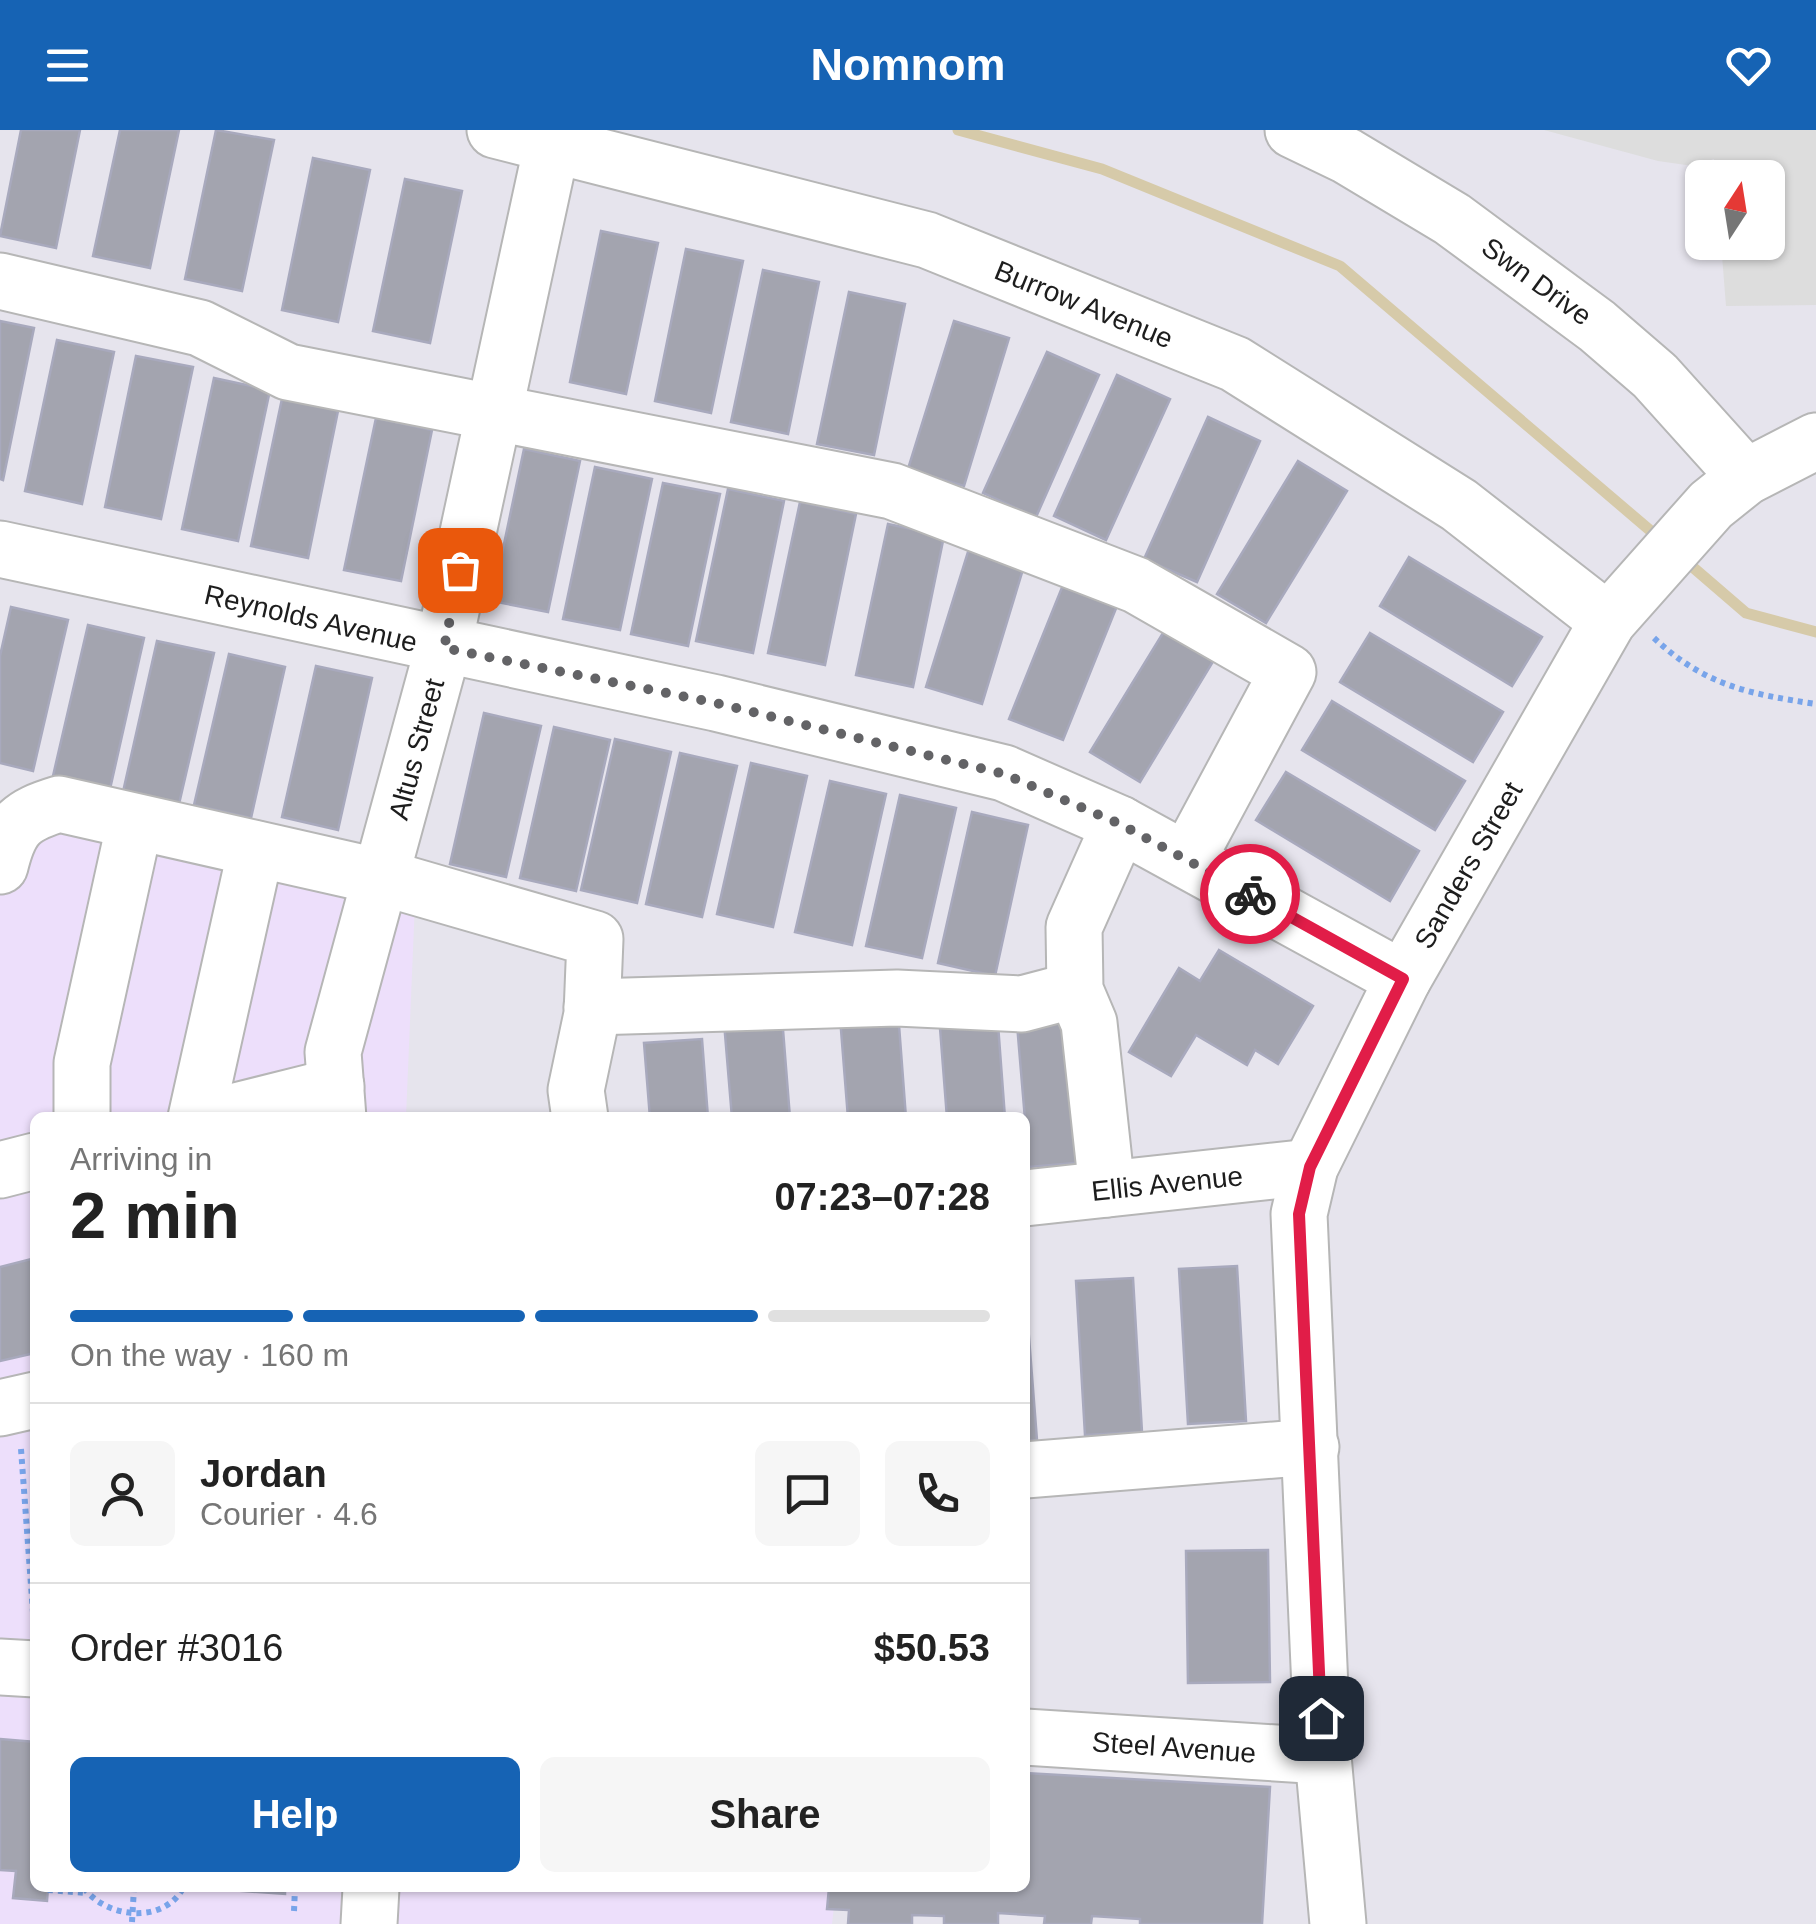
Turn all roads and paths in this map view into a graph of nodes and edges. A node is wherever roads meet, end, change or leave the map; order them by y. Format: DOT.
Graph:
graph roads {
  1 [pos="495,130"];
  2 [pos="1293,130"];
  3 [pos="552,145"];
  4 [pos="0,281"];
  5 [pos="492,414"];
  6 [pos="1816,441"];
  7 [pos="1746,476"];
  8 [pos="0,549"];
  9 [pos="1623,604"];
  10 [pos="444,648"];
  11 [pos="1816,704"];
  12 [pos="135,822"];
  13 [pos="1120,824"];
  14 [pos="256,850"];
  15 [pos="1187,860"];
  16 [pos="0,866"];
  17 [pos="381,877"];
  18 [pos="1403,979"];
  19 [pos="1075,990"];
  20 [pos="592,1008"];
  21 [pos="337,1102"];
  22 [pos="82,1112"];
  23 [pos="197,1112"];
  24 [pos="256,1112"];
  25 [pos="579,1112"];
  26 [pos="30,1162"];
  27 [pos="1310,1167"];
  28 [pos="0,1170"];
  29 [pos="1107,1189"];
  30 [pos="1030,1197"];
  31 [pos="18,1417"];
  32 [pos="1311,1447"];
  33 [pos="1030,1470"];
  34 [pos="30,1580"];
  35 [pos="0,1666"];
  36 [pos="30,1669"];
  37 [pos="1030,1737"];
  38 [pos="1323,1756"];
  39 [pos="88,1892"];
  40 [pos="134,1892"];
  41 [pos="180,1892"];
  42 [pos="295,1892"];
  43 [pos="371,1892"];
  44 [pos="294,1910"];
  45 [pos="132,1919"];
  46 [pos="370,1924"];
  47 [pos="1338,1924"];
  1 -- 3 [label="street, Burrow Avenue"];
  2 -- 7 [label="street, Swn Drive"];
  3 -- 5 [label="street, Altus Street"];
  3 -- 9 [label="street, Burrow Avenue"];
  4 -- 5 [label="street"];
  5 -- 10 [label="street, Altus Street"];
  5 -- 15 [label="street"];
  6 -- 7 [label="street, Sanders Street"];
  7 -- 9 [label="street, Sanders Street"];
  8 -- 10 [label="street, Reynolds Avenue"];
  9 -- 11 [label="path"];
  9 -- 18 [label="street, Sanders Street"];
  10 -- 13 [label="street, Reynolds Avenue"];
  10 -- 17 [label="street, Altus Street"];
  12 -- 14 [label="street"];
  12 -- 16 [label="street"];
  12 -- 22 [label="street"];
  13 -- 15 [label="street, Reynolds Avenue"];
  13 -- 19 [label="street"];
  14 -- 17 [label="street"];
  14 -- 23 [label="street"];
  15 -- 18 [label="street, Reynolds Avenue"];
  17 -- 20 [label="street"];
  17 -- 21 [label="street, Altus Street"];
  18 -- 27 [label="street, Sanders Street"];
  19 -- 20 [label="street"];
  19 -- 29 [label="street"];
  20 -- 25 [label="street"];
  21 -- 24 [label="street"];
  26 -- 28 [label="street"];
  27 -- 29 [label="street, Ellis Avenue"];
  27 -- 32 [label="street, Sanders Street"];
  29 -- 30 [label="street, Ellis Avenue"];
  31 -- 34 [label="path"];
  32 -- 33 [label="street"];
  32 -- 38 [label="street, Sanders Street"];
  35 -- 36 [label="street"];
  37 -- 38 [label="street, Steel Avenue"];
  38 -- 47 [label="street, Sanders Street"];
  39 -- 45 [label="path"];
  40 -- 45 [label="path"];
  41 -- 45 [label="path"];
  42 -- 44 [label="path"];
  43 -- 46 [label="street"];
}
